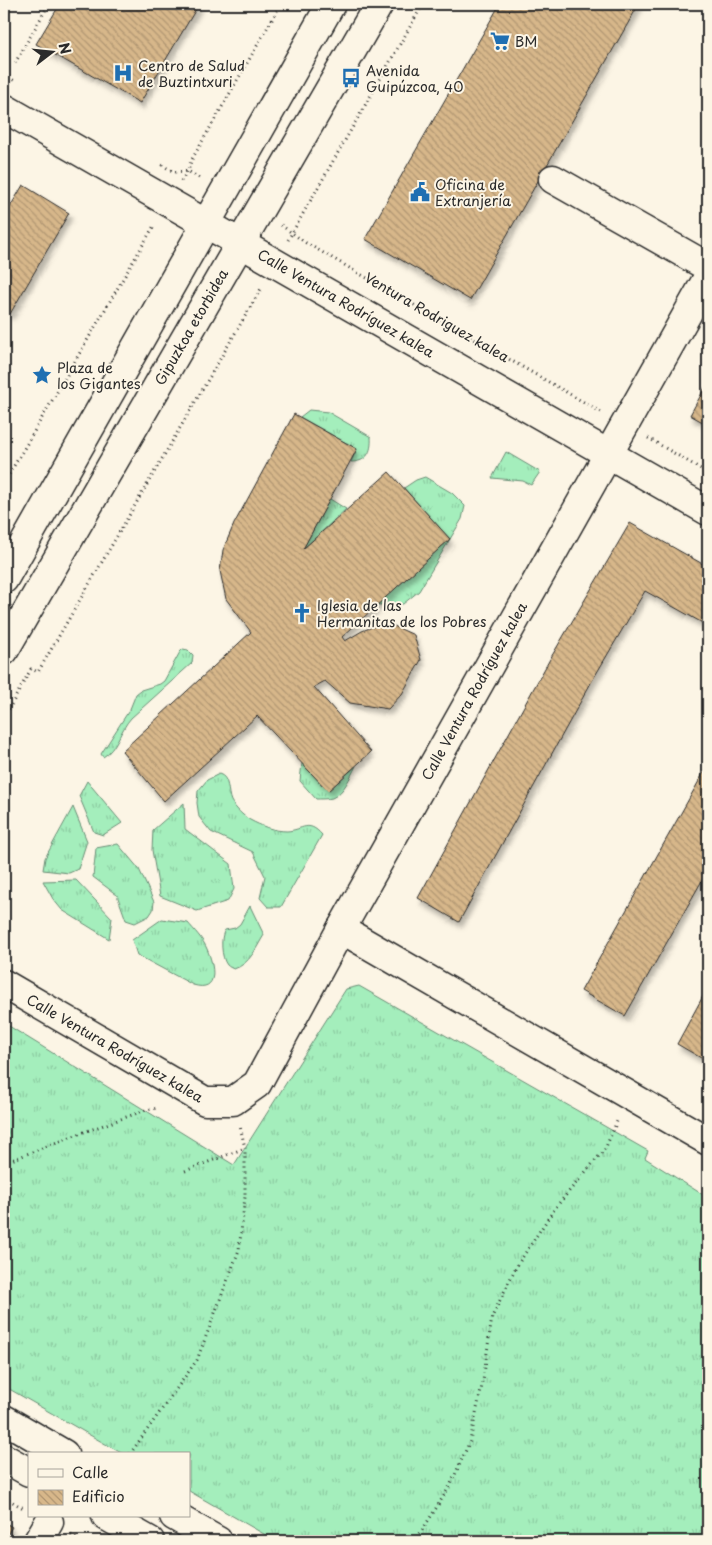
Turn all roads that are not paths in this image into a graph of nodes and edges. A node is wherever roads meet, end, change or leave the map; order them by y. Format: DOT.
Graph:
graph roads {
  1 [pos="331,4"];
  2 [pos="379,4"];
  3 [pos="4,108"];
  4 [pos="553,178"];
  5 [pos="204,224"];
  6 [pos="240,242"];
  7 [pos="708,267"];
  8 [pos="708,277"];
  9 [pos="608,454"];
  10 [pos="708,511"];
  11 [pos="4,579"];
  12 [pos="4,651"];
  13 [pos="341,928"];
  14 [pos="4,984"];
  15 [pos="708,1141"];
  16 [pos="4,1419"];
  17 [pos="61,1452"];
  18 [pos="4,1458"];
  19 [pos="28,1471"];
  20 [pos="110,1518"];
  21 [pos="178,1518"];
  22 [pos="150,1541"];
  23 [pos="218,1541"];
  1 -- 5 [label="street"];
  2 -- 6 [label="street, Gipuzkoa etorbidea"];
  3 -- 5 [label="street"];
  4 -- 7 [label="street"];
  5 -- 6 [label="street, Calle Ventura Rodríguez kalea"];
  5 -- 11 [label="street"];
  6 -- 9 [label="street, Calle Ventura Rodríguez kalea"];
  6 -- 12 [label="street, Gipuzkoa etorbidea"];
  8 -- 9 [label="street, Calle Ventura Rodríguez kalea"];
  9 -- 10 [label="street, Calle Ventura Rodríguez kalea"];
  9 -- 13 [label="street, Calle Ventura Rodríguez kalea"];
  13 -- 14 [label="street, Calle Ventura Rodríguez kalea"];
  13 -- 15 [label="street"];
  16 -- 17 [label="street"];
  18 -- 19 [label="street"];
  20 -- 22 [label="street"];
  21 -- 23 [label="street"];
}
